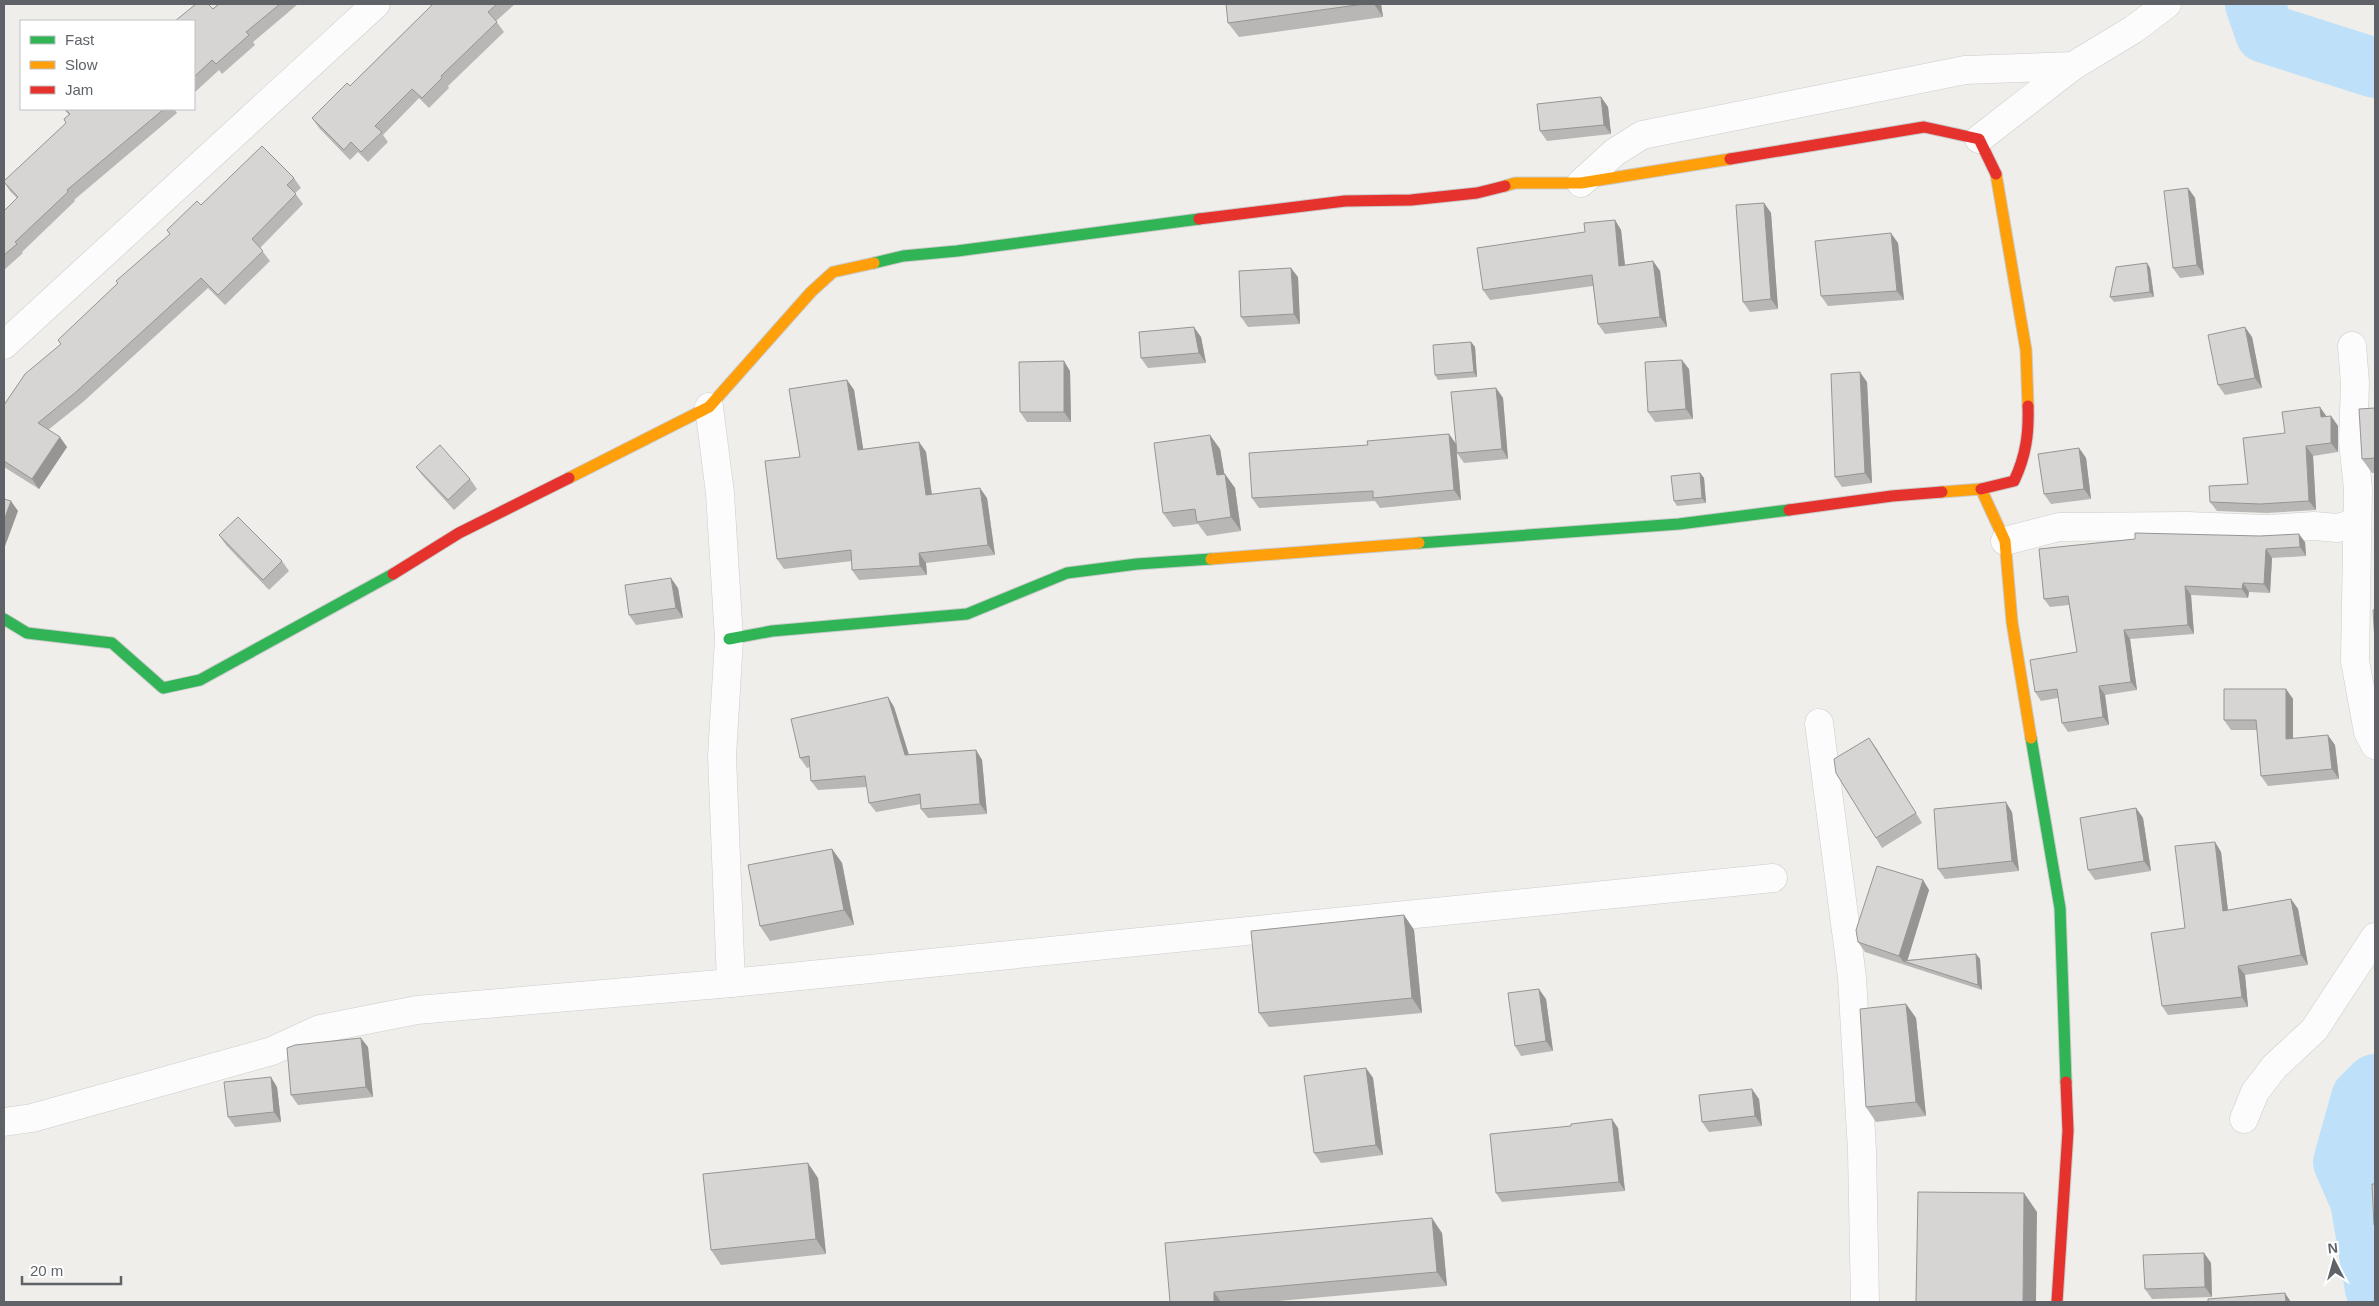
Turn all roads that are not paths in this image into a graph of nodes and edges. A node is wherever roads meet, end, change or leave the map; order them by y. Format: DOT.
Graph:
graph roads {
  1 [pos="376,4"];
  2 [pos="2167,4"];
  3 [pos="2073,66"];
  4 [pos="1980,139"];
  5 [pos="1581,183"];
  6 [pos="4,345"];
  7 [pos="2352,346"];
  8 [pos="710,407"];
  9 [pos="1981,489"];
  10 [pos="2357,522"];
  11 [pos="2005,541"];
  12 [pos="4,619"];
  13 [pos="729,639"];
  14 [pos="1819,723"];
  15 [pos="2375,745"];
  16 [pos="1773,878"];
  17 [pos="2375,937"];
  18 [pos="731,983"];
  19 [pos="2244,1119"];
  20 [pos="4,1122"];
  21 [pos="1865,1302"];
  22 [pos="2057,1302"];
  1 -- 6 [label="street"];
  2 -- 3 [label="street"];
  3 -- 4 [label="street"];
  3 -- 5 [label="street"];
  4 -- 5 [label="street"];
  4 -- 9 [label="street"];
  5 -- 8 [label="street"];
  7 -- 10 [label="street"];
  8 -- 12 [label="street"];
  8 -- 13 [label="street"];
  9 -- 11 [label="street"];
  9 -- 13 [label="street"];
  10 -- 11 [label="street"];
  10 -- 15 [label="street"];
  11 -- 22 [label="street"];
  13 -- 18 [label="street"];
  14 -- 21 [label="street"];
  16 -- 18 [label="street"];
  17 -- 19 [label="street"];
  18 -- 20 [label="street"];
}
